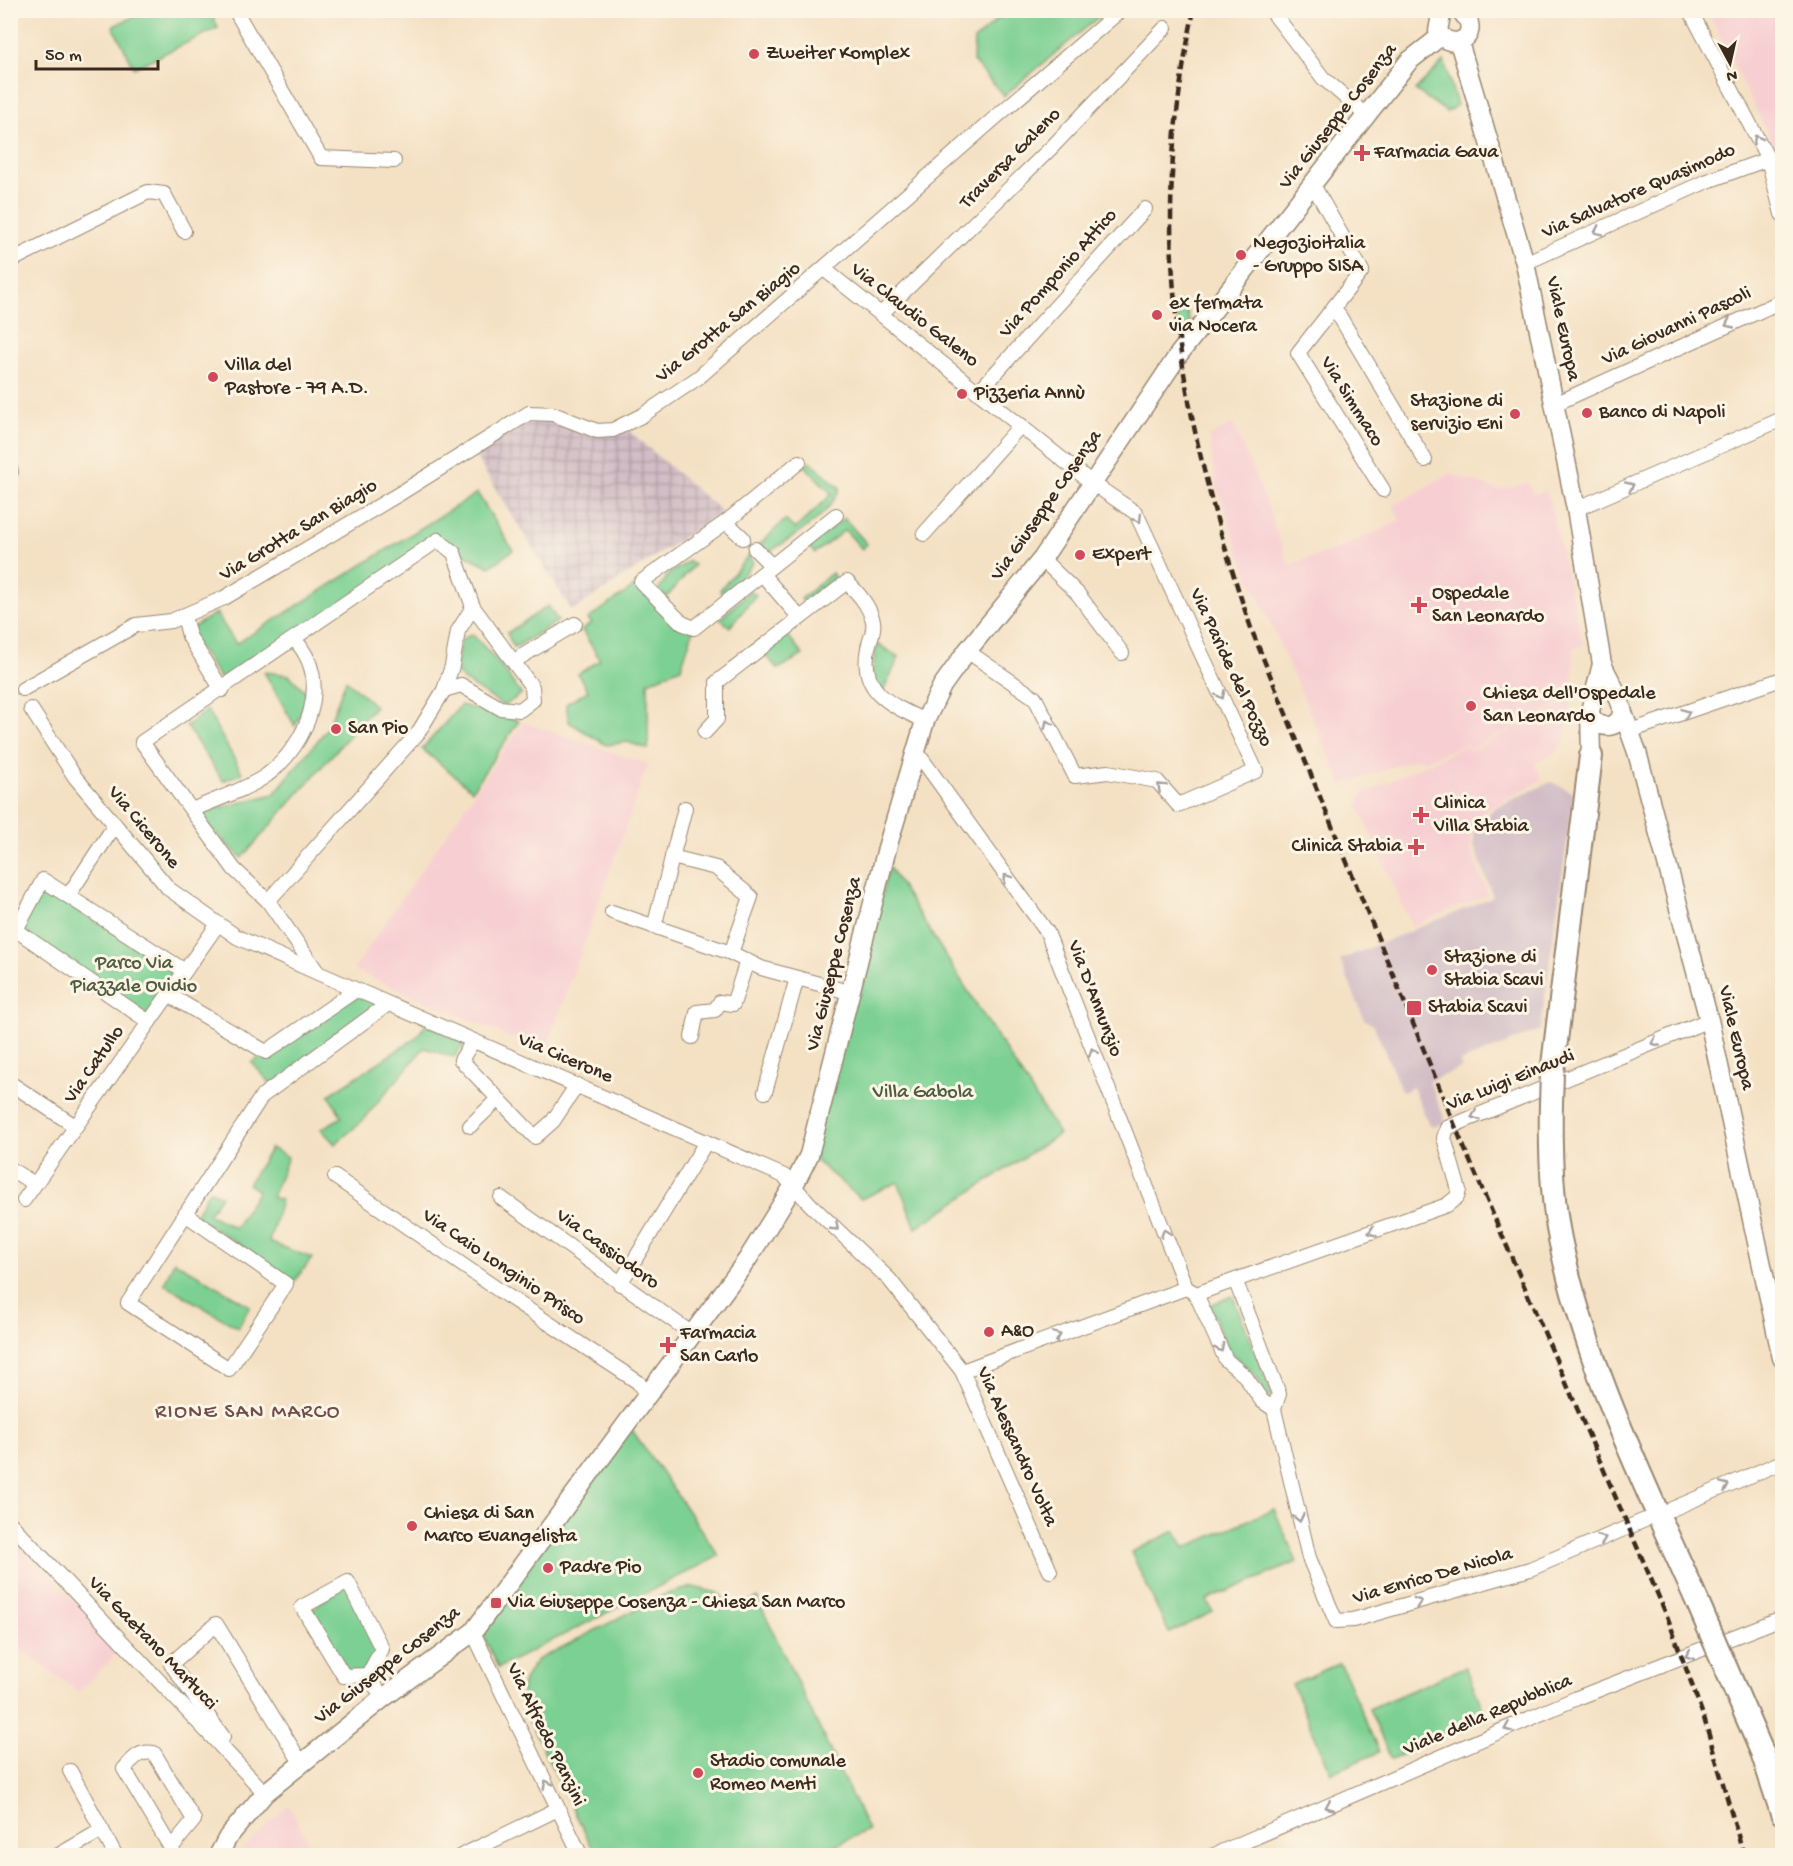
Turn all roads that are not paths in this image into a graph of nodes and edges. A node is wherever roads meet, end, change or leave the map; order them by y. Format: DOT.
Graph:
graph roads {
  1 [pos="235,10"];
  2 [pos="1121,10"];
  3 [pos="1271,10"];
  4 [pos="1690,10"];
  5 [pos="1442,13"];
  6 [pos="1464,13"];
  7 [pos="1165,28"];
  8 [pos="1441,36"];
  9 [pos="1459,42"];
  10 [pos="1367,116"];
  11 [pos="1768,159"];
  12 [pos="394,161"];
  13 [pos="1313,185"];
  14 [pos="1145,208"];
  15 [pos="1782,214"];
  16 [pos="184,231"];
  17 [pos="10,261"];
  18 [pos="1525,263"];
  19 [pos="824,269"];
  20 [pos="1782,301"];
  21 [pos="1334,307"];
  22 [pos="882,313"];
  23 [pos="979,392"];
  24 [pos="1555,404"];
  25 [pos="1782,419"];
  26 [pos="1021,426"];
  27 [pos="1425,460"];
  28 [pos="799,462"];
  29 [pos="1092,483"];
  30 [pos="1383,490"];
  31 [pos="1576,509"];
  32 [pos="836,515"];
  33 [pos="726,522"];
  34 [pos="924,534"];
  35 [pos="743,538"];
  36 [pos="755,549"];
  37 [pos="1042,560"];
  38 [pos="767,570"];
  39 [pos="473,607"];
  40 [pos="184,616"];
  41 [pos="800,618"];
  42 [pos="575,624"];
  43 [pos="294,639"];
  44 [pos="967,651"];
  45 [pos="1122,653"];
  46 [pos="514,661"];
  47 [pos="1602,664"];
  48 [pos="1782,679"];
  49 [pos="23,689"];
  50 [pos="222,690"];
  51 [pos="444,690"];
  52 [pos="1620,706"];
  53 [pos="31,709"];
  54 [pos="1592,709"];
  55 [pos="925,721"];
  56 [pos="1609,726"];
  57 [pos="1630,731"];
  58 [pos="705,732"];
  59 [pos="916,751"];
  60 [pos="1591,756"];
  61 [pos="685,808"];
  62 [pos="192,810"];
  63 [pos="115,825"];
  64 [pos="672,858"];
  65 [pos="68,896"];
  66 [pos="268,901"];
  67 [pos="612,912"];
  68 [pos="218,924"];
  69 [pos="654,927"];
  70 [pos="731,953"];
  71 [pos="747,961"];
  72 [pos="186,971"];
  73 [pos="318,973"];
  74 [pos="797,978"];
  75 [pos="356,990"];
  76 [pos="852,993"];
  77 [pos="169,995"];
  78 [pos="388,1004"];
  79 [pos="1709,1020"];
  80 [pos="149,1022"];
  81 [pos="692,1037"];
  82 [pos="473,1041"];
  83 [pos="11,1084"];
  84 [pos="578,1085"];
  85 [pos="765,1092"];
  86 [pos="498,1099"];
  87 [pos="75,1126"];
  88 [pos="470,1126"];
  89 [pos="706,1142"];
  90 [pos="10,1169"];
  91 [pos="335,1177"];
  92 [pos="35,1184"];
  93 [pos="794,1185"];
  94 [pos="501,1198"];
  95 [pos="24,1200"];
  96 [pos="185,1214"];
  97 [pos="1236,1282"];
  98 [pos="620,1284"];
  99 [pos="1191,1291"];
  100 [pos="691,1334"];
  101 [pos="1781,1347"];
  102 [pos="962,1371"];
  103 [pos="646,1394"];
  104 [pos="1274,1410"];
  105 [pos="1782,1462"];
  106 [pos="1672,1509"];
  107 [pos="1646,1520"];
  108 [pos="10,1523"];
  109 [pos="1050,1571"];
  110 [pos="1782,1618"];
  111 [pos="473,1632"];
  112 [pos="369,1675"];
  113 [pos="383,1698"];
  114 [pos="223,1737"];
  115 [pos="300,1761"];
  116 [pos="70,1771"];
  117 [pos="265,1792"];
  118 [pos="558,1809"];
  119 [pos="1782,1813"];
  120 [pos="102,1830"];
  121 [pos="173,1852"];
  122 [pos="57,1856"];
  123 [pos="116,1856"];
  124 [pos="218,1856"];
  125 [pos="461,1856"];
  126 [pos="581,1856"];
  127 [pos="1212,1856"];
  1 -- 12 [label="street"];
  2 -- 19 [label="street, Via Grotta San Biagio"];
  3 -- 10 [label="street"];
  11 -- 4 [label="street, one-way"];
  5 -- 6 [label="main road"];
  5 -- 8 [label="main road"];
  6 -- 9 [label="main road"];
  7 -- 22 [label="street, Traversa Galeno"];
  8 -- 9 [label="main road"];
  8 -- 10 [label="main road, Via Giuseppe Cosenza"];
  9 -- 18 [label="main road, Viale Europa"];
  10 -- 13 [label="main road, Via Giuseppe Cosenza"];
  11 -- 15 [label="street"];
  11 -- 18 [label="street, Via Salvatore Quasimodo, one-way"];
  13 -- 21 [label="street, Via Simmaco"];
  13 -- 29 [label="main road, Via Giuseppe Cosenza"];
  14 -- 23 [label="street, Via Pomponio Attico"];
  16 -- 17 [label="street"];
  18 -- 24 [label="main road, Viale Europa"];
  19 -- 22 [label="street, Via Claudio Galeno"];
  19 -- 40 [label="street, Via Grotta San Biagio"];
  20 -- 24 [label="street, Via Giovanni Pascoli, one-way"];
  21 -- 27 [label="street, Via Simmaco"];
  21 -- 30 [label="street, Via Simmaco"];
  22 -- 23 [label="street, Via Claudio Galeno"];
  23 -- 26 [label="street, Via Claudio Galeno"];
  24 -- 31 [label="main road, Viale Europa"];
  31 -- 25 [label="street, one-way"];
  26 -- 29 [label="street, Via Claudio Galeno"];
  26 -- 34 [label="street"];
  28 -- 33 [label="street"];
  29 -- 37 [label="main road, Via Giuseppe Cosenza"];
  29 -- 44 [label="street, Via Paride del Pozzo, one-way"];
  31 -- 47 [label="main road, Viale Europa"];
  32 -- 38 [label="street"];
  33 -- 35 [label="street"];
  33 -- 38 [label="street"];
  36 -- 38 [label="street"];
  37 -- 44 [label="main road, Via Giuseppe Cosenza"];
  37 -- 45 [label="street"];
  38 -- 41 [label="street"];
  39 -- 43 [label="street"];
  39 -- 46 [label="street"];
  39 -- 51 [label="street"];
  40 -- 49 [label="street, Via Grotta San Biagio"];
  40 -- 50 [label="street"];
  41 -- 55 [label="street"];
  41 -- 58 [label="street"];
  42 -- 46 [label="street"];
  43 -- 50 [label="street"];
  43 -- 62 [label="street"];
  44 -- 55 [label="main road, Via Giuseppe Cosenza"];
  46 -- 51 [label="street"];
  47 -- 52 [label="main road, Viale Europa"];
  47 -- 54 [label="main road, Viale Europa"];
  57 -- 48 [label="street, one-way"];
  50 -- 62 [label="street"];
  51 -- 66 [label="street"];
  52 -- 54 [label="main road"];
  52 -- 56 [label="main road"];
  52 -- 57 [label="main road, Viale Europa"];
  53 -- 63 [label="street, Via Cicerone"];
  54 -- 56 [label="main road"];
  54 -- 60 [label="main road, Viale Europa"];
  55 -- 59 [label="main road, Via Giuseppe Cosenza"];
  56 -- 57 [label="main road"];
  56 -- 60 [label="main road"];
  57 -- 79 [label="main road, Viale Europa"];
  59 -- 76 [label="main road, Via Giuseppe Cosenza"];
  99 -- 59 [label="street, Via D'Annunzio, one-way"];
  60 -- 119 [label="highway, bridge"];
  61 -- 64 [label="street"];
  62 -- 66 [label="street"];
  63 -- 65 [label="street"];
  63 -- 68 [label="street, Via Cicerone"];
  64 -- 69 [label="street"];
  64 -- 70 [label="street"];
  65 -- 72 [label="street"];
  65 -- 80 [label="street"];
  66 -- 73 [label="street"];
  67 -- 69 [label="street"];
  68 -- 72 [label="street, Via Catullo"];
  68 -- 73 [label="street, Via Cicerone"];
  69 -- 70 [label="street"];
  70 -- 71 [label="street"];
  71 -- 74 [label="street"];
  71 -- 81 [label="street"];
  72 -- 77 [label="street, Via Catullo"];
  73 -- 75 [label="street, Via Cicerone"];
  74 -- 76 [label="street"];
  74 -- 85 [label="street"];
  75 -- 77 [label="street"];
  75 -- 78 [label="street, Via Cicerone"];
  76 -- 93 [label="main road, Via Giuseppe Cosenza"];
  77 -- 80 [label="street, Via Catullo"];
  78 -- 82 [label="street, Via Cicerone"];
  78 -- 96 [label="street"];
  79 -- 97 [label="street, Via Luigi Einaudi, one-way"];
  79 -- 101 [label="main road, Viale Europa"];
  80 -- 87 [label="street, Via Catullo"];
  82 -- 84 [label="street, Via Cicerone"];
  82 -- 86 [label="street"];
  83 -- 87 [label="street"];
  84 -- 86 [label="street"];
  84 -- 89 [label="street, Via Cicerone"];
  86 -- 88 [label="street"];
  87 -- 92 [label="street, Via Catullo"];
  89 -- 93 [label="street, Via Cicerone"];
  89 -- 98 [label="street"];
  90 -- 92 [label="street"];
  91 -- 103 [label="street, Via Caio Longinio Prisco"];
  92 -- 95 [label="street, Via Catullo"];
  93 -- 100 [label="main road, Via Giuseppe Cosenza"];
  93 -- 102 [label="street, Via Alessandro Volta, one-way"];
  94 -- 98 [label="street, Via Cassiodoro"];
  96 -- 96 [label="street"];
  97 -- 99 [label="street"];
  97 -- 104 [label="street, Via Enrico De Nicola"];
  98 -- 100 [label="street, Via Cassiodoro"];
  102 -- 99 [label="street, one-way"];
  99 -- 104 [label="street, one-way"];
  100 -- 103 [label="main road, Via Giuseppe Cosenza"];
  102 -- 109 [label="street, Via Alessandro Volta"];
  103 -- 111 [label="main road, Via Giuseppe Cosenza"];
  104 -- 107 [label="street, Via Enrico De Nicola, one-way"];
  106 -- 105 [label="street, one-way"];
  108 -- 117 [label="street, Via Gaetano Martucci"];
  110 -- 127 [label="street, Viale della Repubblica, one-way"];
  111 -- 113 [label="main road, Via Giuseppe Cosenza"];
  118 -- 111 [label="street, Via Alfredo Panzini, one-way"];
  112 -- 112 [label="street"];
  112 -- 113 [label="street"];
  113 -- 115 [label="main road, Via Giuseppe Cosenza"];
  114 -- 115 [label="street"];
  115 -- 117 [label="main road, Via Giuseppe Cosenza"];
  116 -- 120 [label="street"];
  117 -- 124 [label="main road, Via Giuseppe Cosenza"];
  118 -- 125 [label="street"];
  118 -- 126 [label="street, Via Alfredo Panzini"];
  120 -- 122 [label="street"];
  120 -- 123 [label="street"];
  121 -- 121 [label="street"];
}
